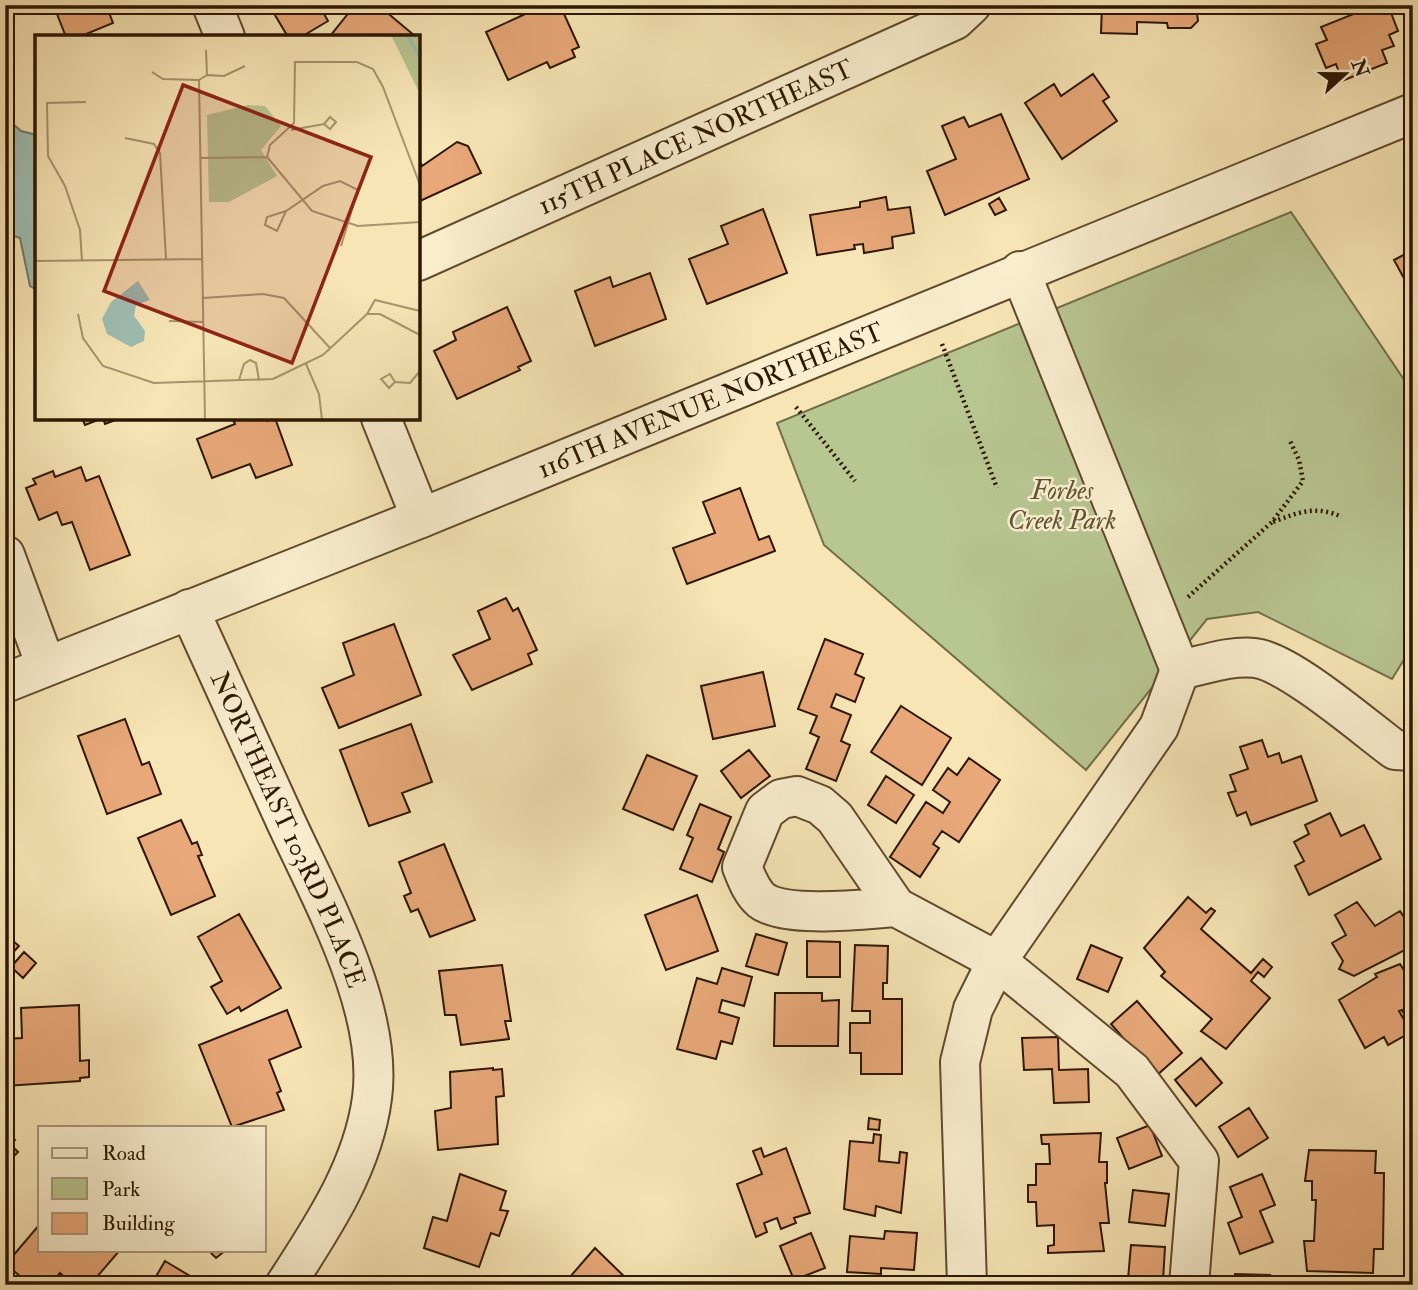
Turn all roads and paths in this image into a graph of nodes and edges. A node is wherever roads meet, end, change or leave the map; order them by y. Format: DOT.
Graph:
graph roads {
  1 [pos="212,5"];
  2 [pos="971,5"];
  3 [pos="224,35"];
  4 [pos="1413,113"];
  5 [pos="420,260"];
  6 [pos="1020,271"];
  7 [pos="939,336"];
  8 [pos="796,407"];
  9 [pos="382,420"];
  10 [pos="1289,439"];
  11 [pos="855,481"];
  12 [pos="996,488"];
  13 [pos="1342,517"];
  14 [pos="421,518"];
  15 [pos="1272,522"];
  16 [pos="5,555"];
  17 [pos="1186,600"];
  18 [pos="189,609"];
  19 [pos="46,666"];
  20 [pos="1180,670"];
  21 [pos="5,683"];
  22 [pos="1407,760"];
  23 [pos="896,907"];
  24 [pos="997,961"];
  25 [pos="285,1285"];
  26 [pos="967,1285"];
  27 [pos="1189,1285"];
  1 -- 3 [label="street"];
  2 -- 5 [label="street, 115TH PLACE NORTHEAST"];
  4 -- 6 [label="street, 116TH AVENUE NORTHEAST"];
  6 -- 14 [label="street, 116TH AVENUE NORTHEAST"];
  6 -- 20 [label="street"];
  7 -- 12 [label="path"];
  8 -- 11 [label="path"];
  9 -- 14 [label="street"];
  10 -- 15 [label="path"];
  13 -- 15 [label="path"];
  14 -- 18 [label="street, 116TH AVENUE NORTHEAST"];
  15 -- 17 [label="path"];
  16 -- 19 [label="street"];
  18 -- 19 [label="street, 116TH AVENUE NORTHEAST"];
  18 -- 25 [label="street, NORTHEAST 103RD PLACE"];
  19 -- 21 [label="street, 116TH AVENUE NORTHEAST"];
  20 -- 22 [label="street"];
  20 -- 24 [label="street"];
  23 -- 24 [label="street"];
  24 -- 26 [label="street"];
  24 -- 27 [label="street"];
}
